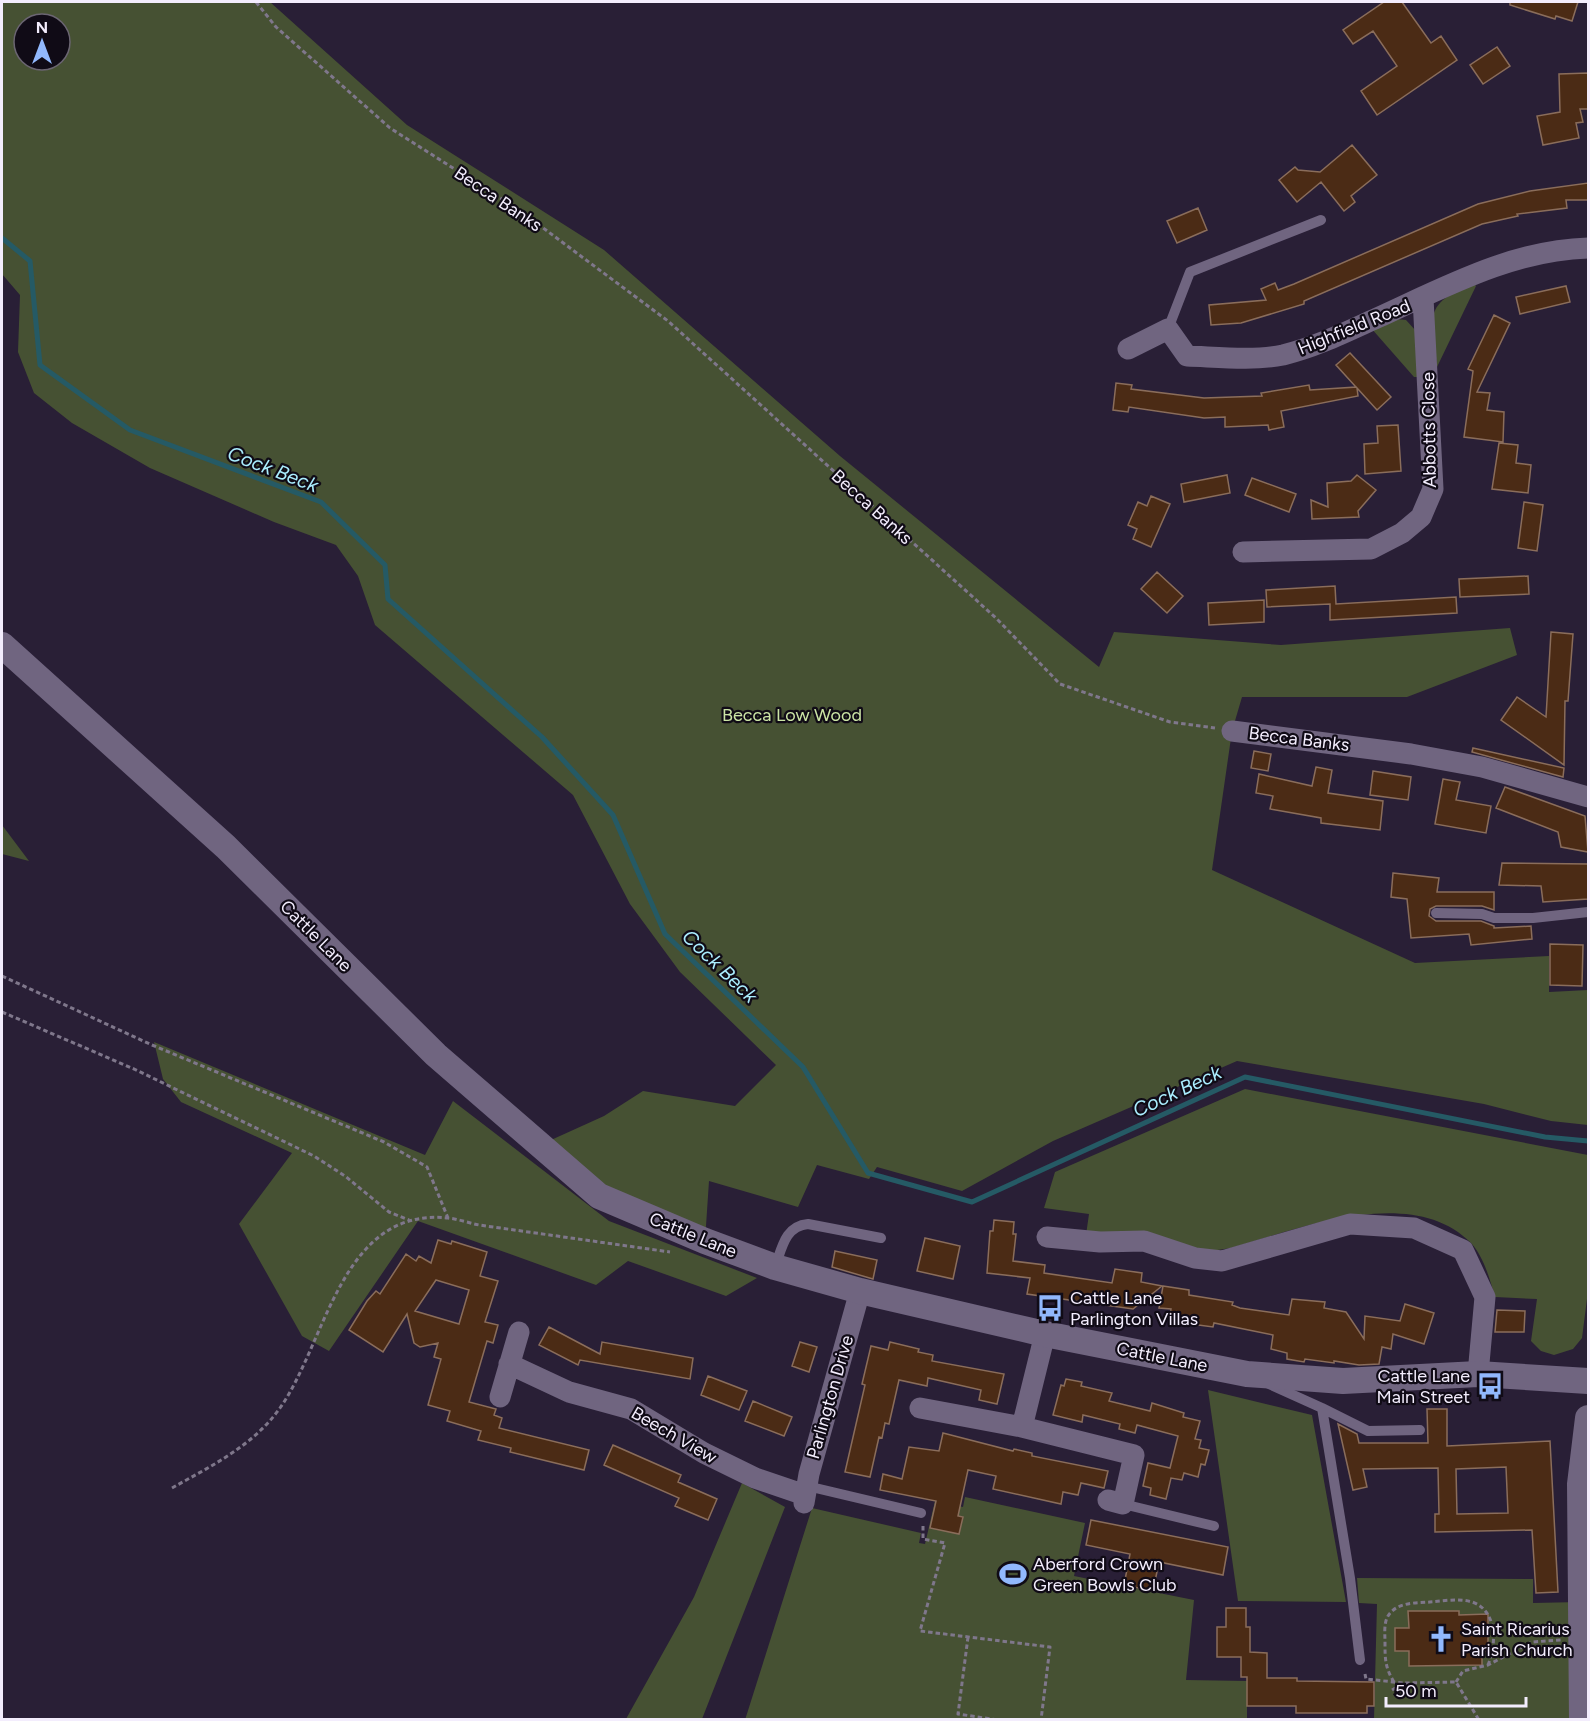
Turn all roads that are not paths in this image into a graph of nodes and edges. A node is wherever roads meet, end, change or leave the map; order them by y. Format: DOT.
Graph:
graph roads {
  1 [pos="1320,220"];
  2 [pos="1588,248"];
  3 [pos="1423,298"];
  4 [pos="1168,329"];
  5 [pos="1128,349"];
  6 [pos="1243,552"];
  7 [pos="2,645"];
  8 [pos="1232,731"];
  9 [pos="1588,797"];
  10 [pos="1588,912"];
  11 [pos="1436,913"];
  12 [pos="1047,1237"];
  13 [pos="881,1238"];
  14 [pos="775,1267"];
  15 [pos="860,1291"];
  16 [pos="519,1332"];
  17 [pos="1045,1334"];
  18 [pos="509,1364"];
  19 [pos="1247,1374"];
  20 [pos="1478,1374"];
  21 [pos="1588,1381"];
  22 [pos="500,1397"];
  23 [pos="920,1408"];
  24 [pos="1322,1408"];
  25 [pos="1588,1418"];
  26 [pos="1022,1426"];
  27 [pos="1420,1430"];
  28 [pos="805,1494"];
  29 [pos="1116,1502"];
  30 [pos="921,1513"];
  31 [pos="1214,1526"];
  32 [pos="1360,1660"];
  33 [pos="1582,1719"];
  1 -- 4 [label="lane"];
  2 -- 3 [label="street, Highfield Road"];
  3 -- 4 [label="street, Highfield Road"];
  3 -- 6 [label="street, Abbotts Close"];
  4 -- 5 [label="street"];
  7 -- 14 [label="street, Cattle Lane"];
  8 -- 9 [label="street, Becca Banks"];
  10 -- 11 [label="lane"];
  12 -- 20 [label="street"];
  13 -- 14 [label="lane"];
  14 -- 15 [label="street, Cattle Lane"];
  15 -- 17 [label="street, Cattle Lane"];
  15 -- 28 [label="street, Parlington Drive"];
  16 -- 18 [label="street"];
  17 -- 19 [label="street, Cattle Lane"];
  17 -- 26 [label="street"];
  18 -- 22 [label="street"];
  18 -- 28 [label="street, Beech View"];
  19 -- 20 [label="street, Cattle Lane"];
  19 -- 24 [label="lane"];
  20 -- 21 [label="street, Cattle Lane"];
  23 -- 26 [label="street"];
  24 -- 27 [label="lane"];
  24 -- 32 [label="lane"];
  25 -- 33 [label="street"];
  26 -- 29 [label="street"];
  28 -- 30 [label="lane"];
  29 -- 31 [label="lane"];
}
